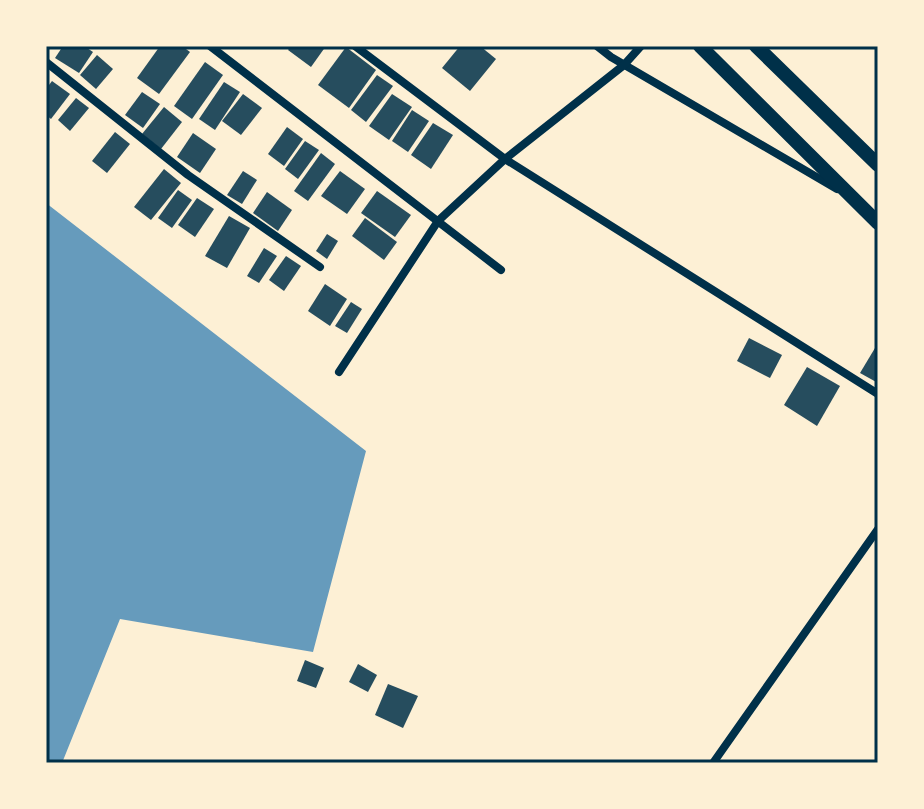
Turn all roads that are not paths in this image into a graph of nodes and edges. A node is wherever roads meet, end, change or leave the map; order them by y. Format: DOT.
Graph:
graph roads {
  1 [pos="210,46"];
  2 [pos="355,46"];
  3 [pos="597,46"];
  4 [pos="641,46"];
  5 [pos="700,46"];
  6 [pos="756,46"];
  7 [pos="46,62"];
  8 [pos="624,65"];
  9 [pos="505,159"];
  10 [pos="878,165"];
  11 [pos="852,197"];
  12 [pos="438,221"];
  13 [pos="878,223"];
  14 [pos="320,267"];
  15 [pos="501,270"];
  16 [pos="339,372"];
  17 [pos="878,394"];
  18 [pos="878,529"];
  19 [pos="713,763"];
  1 -- 12 [label="street"];
  2 -- 9 [label="street"];
  3 -- 8 [label="street"];
  4 -- 8 [label="street"];
  5 -- 11 [label="street"];
  6 -- 10 [label="street"];
  7 -- 14 [label="street"];
  8 -- 9 [label="street"];
  8 -- 11 [label="street"];
  9 -- 12 [label="street"];
  9 -- 17 [label="street"];
  11 -- 13 [label="street"];
  12 -- 15 [label="street"];
  12 -- 16 [label="street"];
  18 -- 19 [label="street"];
}
